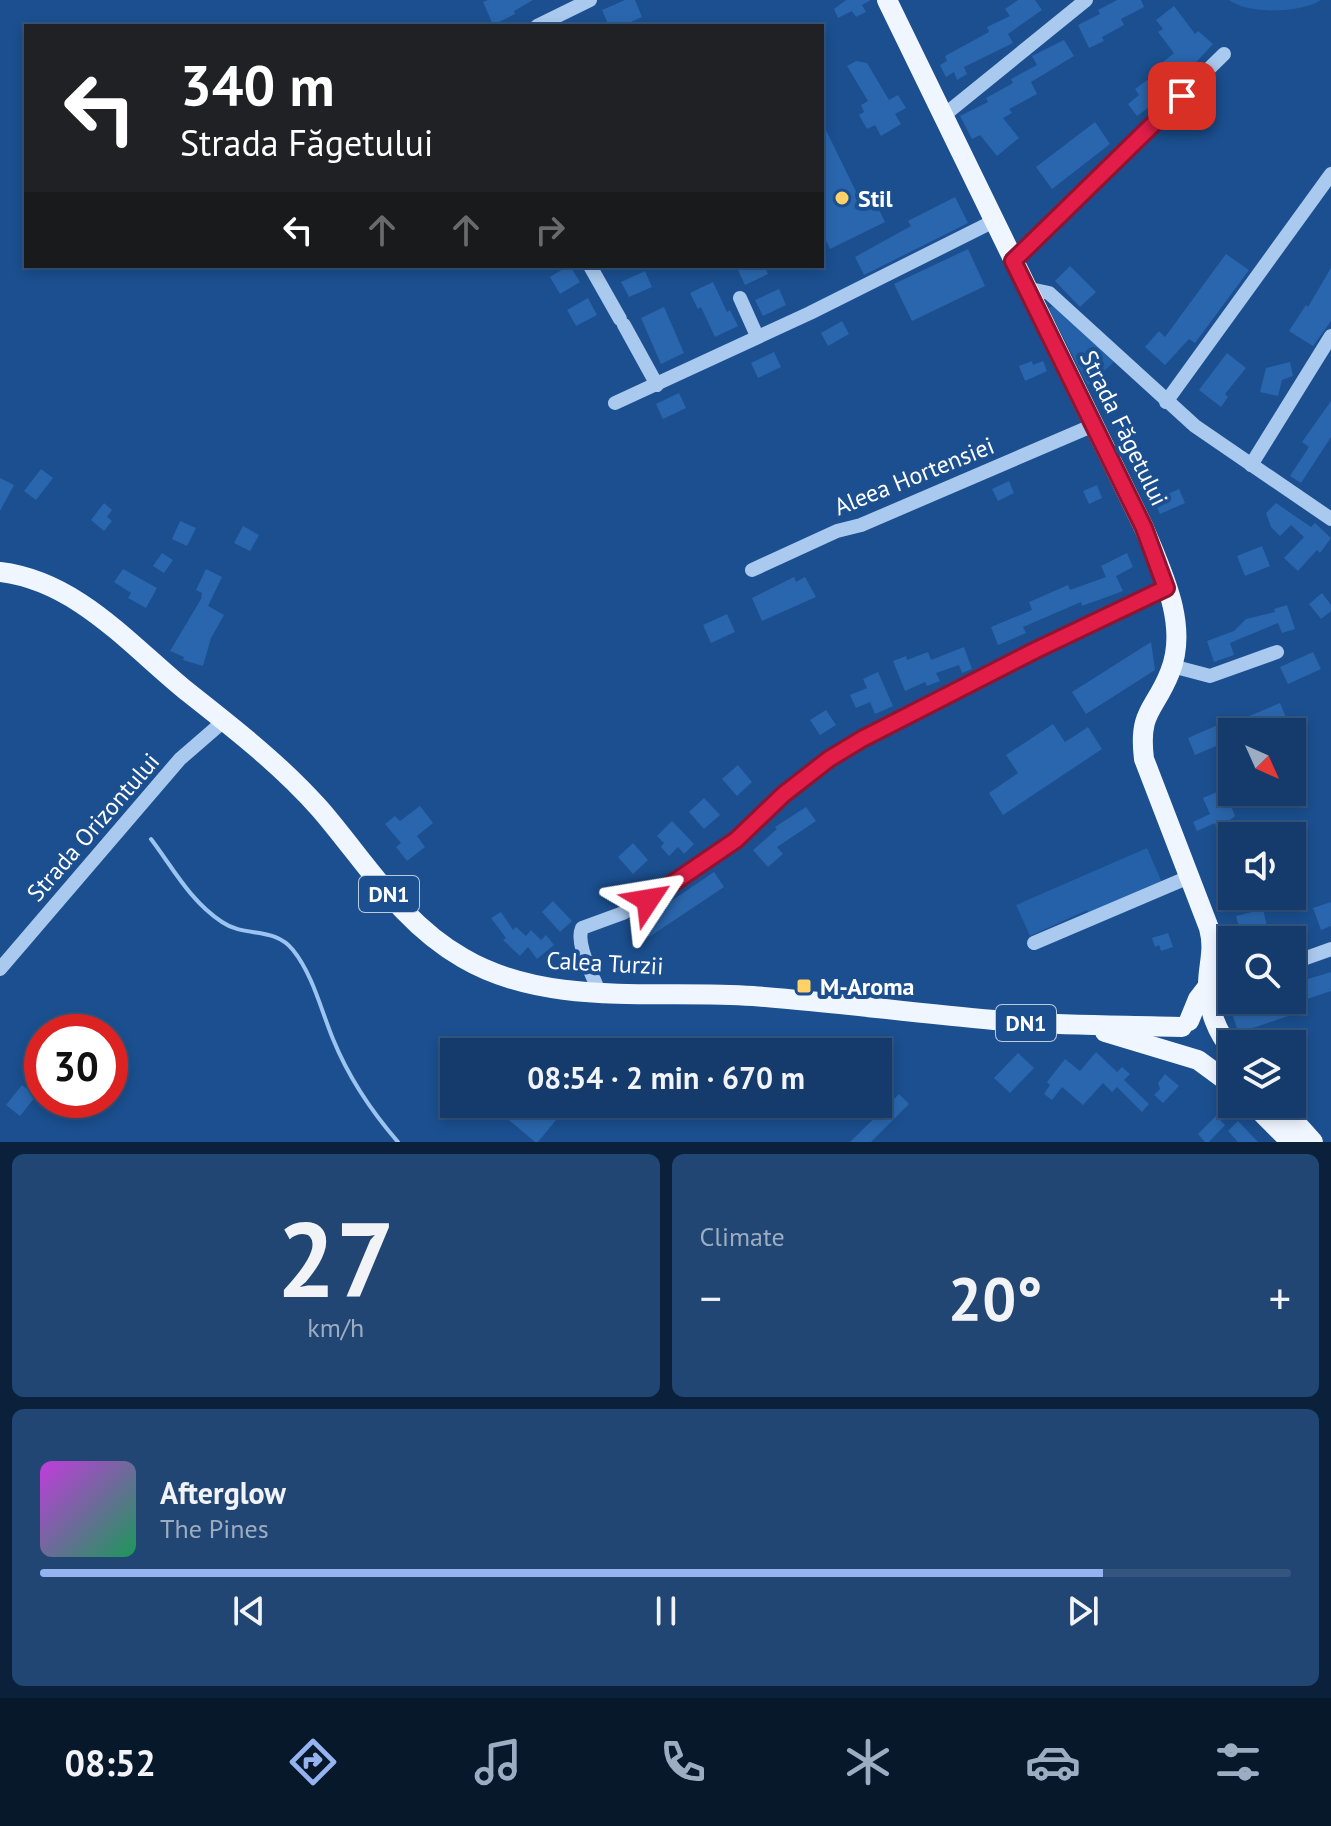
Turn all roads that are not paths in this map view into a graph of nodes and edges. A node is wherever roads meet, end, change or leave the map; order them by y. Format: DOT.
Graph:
graph roads {
  1 [pos="590,0"];
  2 [pos="887,0"];
  3 [pos="1086,0"];
  4 [pos="541,24"];
  5 [pos="1224,54"];
  6 [pos="943,116"];
  7 [pos="1331,174"];
  8 [pos="994,221"];
  9 [pos="1013,261"];
  10 [pos="591,268"];
  11 [pos="1028,292"];
  12 [pos="740,298"];
  13 [pos="757,336"];
  14 [pos="1331,336"];
  15 [pos="1331,350"];
  16 [pos="657,385"];
  17 [pos="1166,402"];
  18 [pos="615,403"];
  19 [pos="1094,425"];
  20 [pos="1253,463"];
  21 [pos="1331,519"];
  22 [pos="752,570"];
  23 [pos="0,572"];
  24 [pos="0,584"];
  25 [pos="1166,588"];
  26 [pos="1277,652"];
  27 [pos="1172,666"];
  28 [pos="182,687"];
  29 [pos="225,720"];
  30 [pos="1189,877"];
  31 [pos="1034,943"];
  32 [pos="1331,949"];
  33 [pos="1306,958"];
  34 [pos="0,969"];
  35 [pos="1218,985"];
  36 [pos="1208,986"];
  37 [pos="599,992"];
  38 [pos="1185,1024"];
  39 [pos="1093,1027"];
  40 [pos="1220,1030"];
  41 [pos="1218,1033"];
  42 [pos="1218,1045"];
  43 [pos="1193,1058"];
  44 [pos="1218,1075"];
  45 [pos="1267,1118"];
  46 [pos="1292,1118"];
  47 [pos="1291,1142"];
  48 [pos="1313,1142"];
  1 -- 4 [label="street"];
  2 -- 6 [label="main road, Strada Făgetului"];
  3 -- 6 [label="street"];
  5 -- 9 [label="street"];
  6 -- 8 [label="main road, Strada Făgetului"];
  7 -- 17 [label="street"];
  8 -- 9 [label="main road, Strada Făgetului"];
  8 -- 13 [label="street"];
  9 -- 11 [label="main road, Strada Făgetului"];
  10 -- 16 [label="street"];
  11 -- 17 [label="street"];
  11 -- 19 [label="main road, Strada Făgetului"];
  12 -- 13 [label="street"];
  13 -- 16 [label="street"];
  14 -- 20 [label="street"];
  15 -- 20 [label="street"];
  16 -- 18 [label="street"];
  17 -- 20 [label="street"];
  19 -- 22 [label="street, Aleea Hortensiei"];
  19 -- 25 [label="main road, Strada Făgetului"];
  20 -- 21 [label="street"];
  23 -- 28 [label="main road, Calea Turzii / DN1"];
  24 -- 28 [label="main road, Calea Turzii / DN1"];
  25 -- 27 [label="main road, Strada Făgetului"];
  25 -- 37 [label="street"];
  26 -- 27 [label="street"];
  27 -- 30 [label="main road, Strada Făgetului"];
  28 -- 29 [label="main road, Calea Turzii / DN1"];
  29 -- 34 [label="street, Strada Orizontului"];
  29 -- 37 [label="main road, Calea Turzii / DN1"];
  30 -- 31 [label="street"];
  30 -- 36 [label="main road, Strada Făgetului"];
  32 -- 33 [label="street"];
  35 -- 36 [label="street"];
  36 -- 38 [label="main road, Strada Făgetului"];
  36 -- 40 [label="main road, Strada Făgetului"];
  37 -- 39 [label="main road, Calea Turzii / DN1"];
  38 -- 39 [label="main road, Calea Turzii / DN1"];
  38 -- 41 [label="main road, Calea Turzii / DN1"];
  38 -- 43 [label="main road"];
  39 -- 43 [label="main road, Calea Turzii / DN1"];
  42 -- 43 [label="main road"];
  43 -- 44 [label="main road, Calea Turzii / DN1"];
  45 -- 47 [label="main road"];
  46 -- 48 [label="main road"];
}
